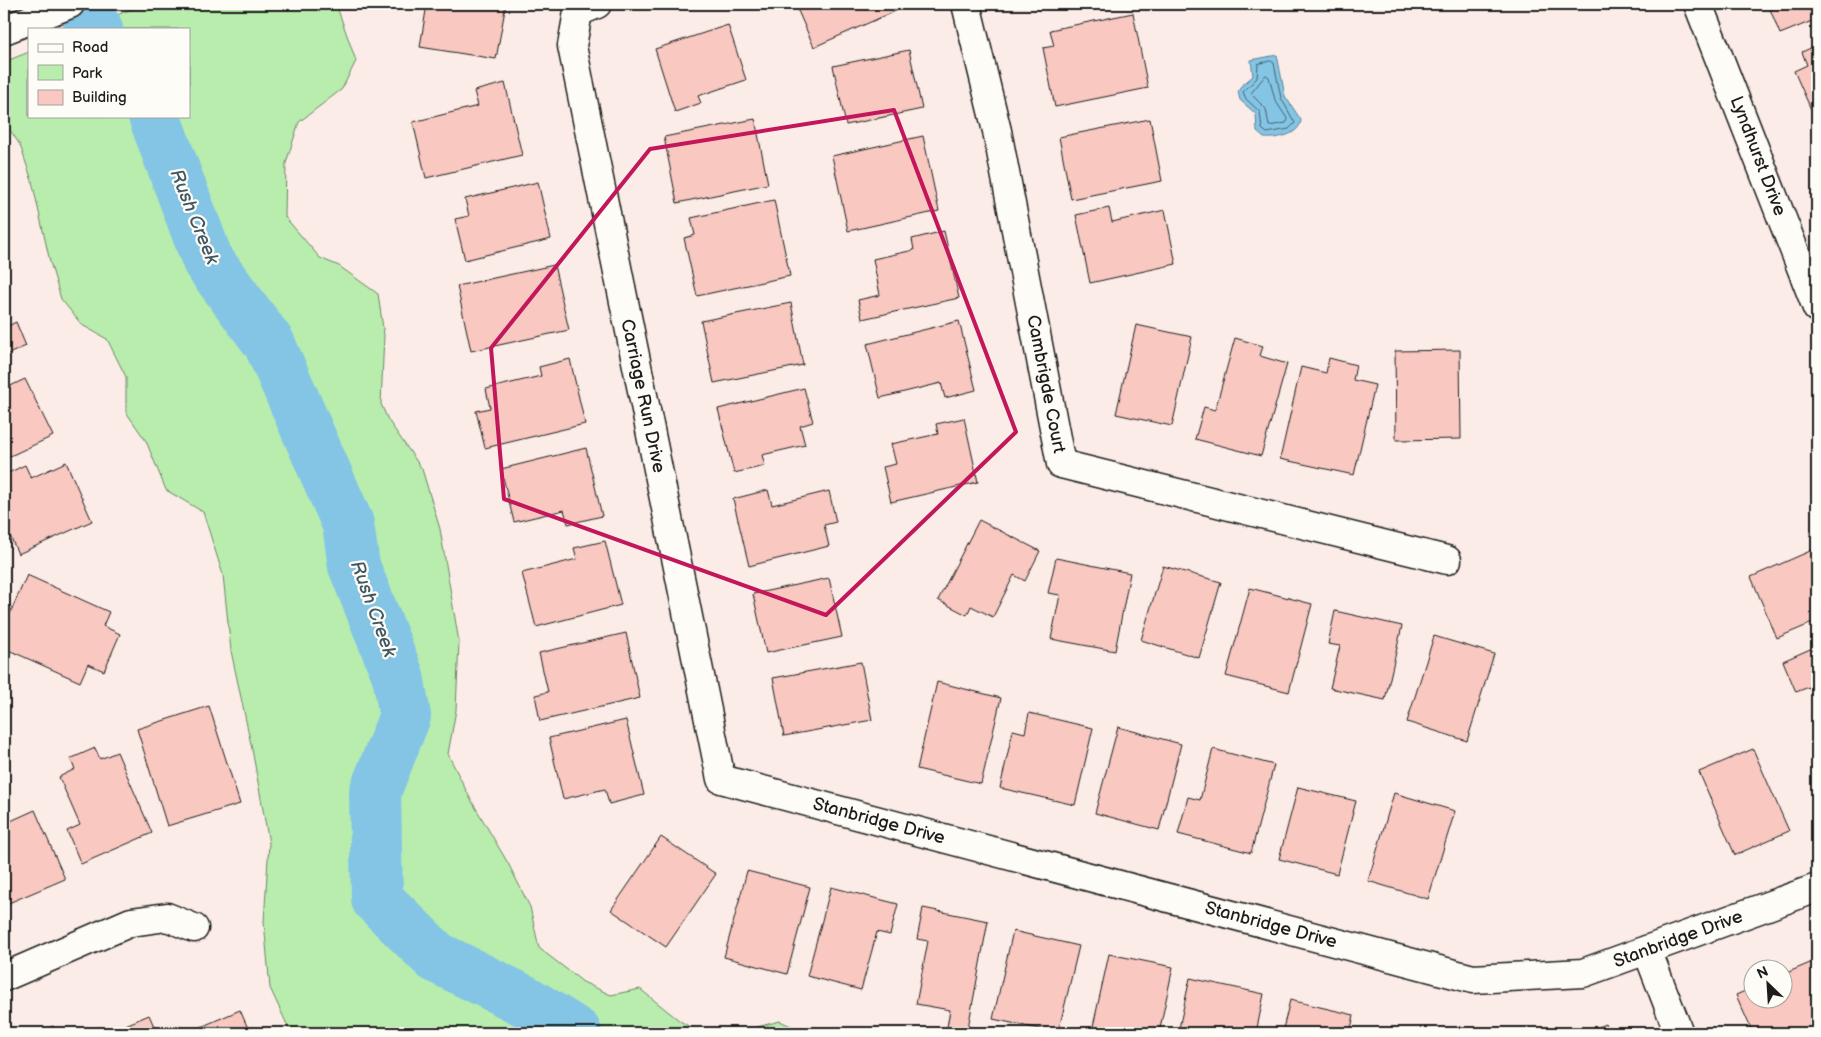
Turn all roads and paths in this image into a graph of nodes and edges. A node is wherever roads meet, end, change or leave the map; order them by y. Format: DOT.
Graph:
graph roads {
  1 [pos="70,4"];
  2 [pos="966,4"];
  3 [pos="1698,4"];
  4 [pos="587,8"];
  5 [pos="4,30"];
  6 [pos="1817,308"];
  7 [pos="1447,560"];
  8 [pos="721,779"];
  9 [pos="1817,888"];
  10 [pos="194,928"];
  11 [pos="1647,950"];
  12 [pos="4,977"];
  13 [pos="1679,1033"];
  1 -- 5 [label="street"];
  2 -- 7 [label="street, Cambrigde Court"];
  3 -- 6 [label="street, Lyndhurst Drive"];
  4 -- 8 [label="street, Carriage Run Drive"];
  8 -- 11 [label="street, Stanbridge Drive"];
  9 -- 11 [label="street, Stanbridge Drive"];
  10 -- 12 [label="street"];
  11 -- 13 [label="street"];
}
